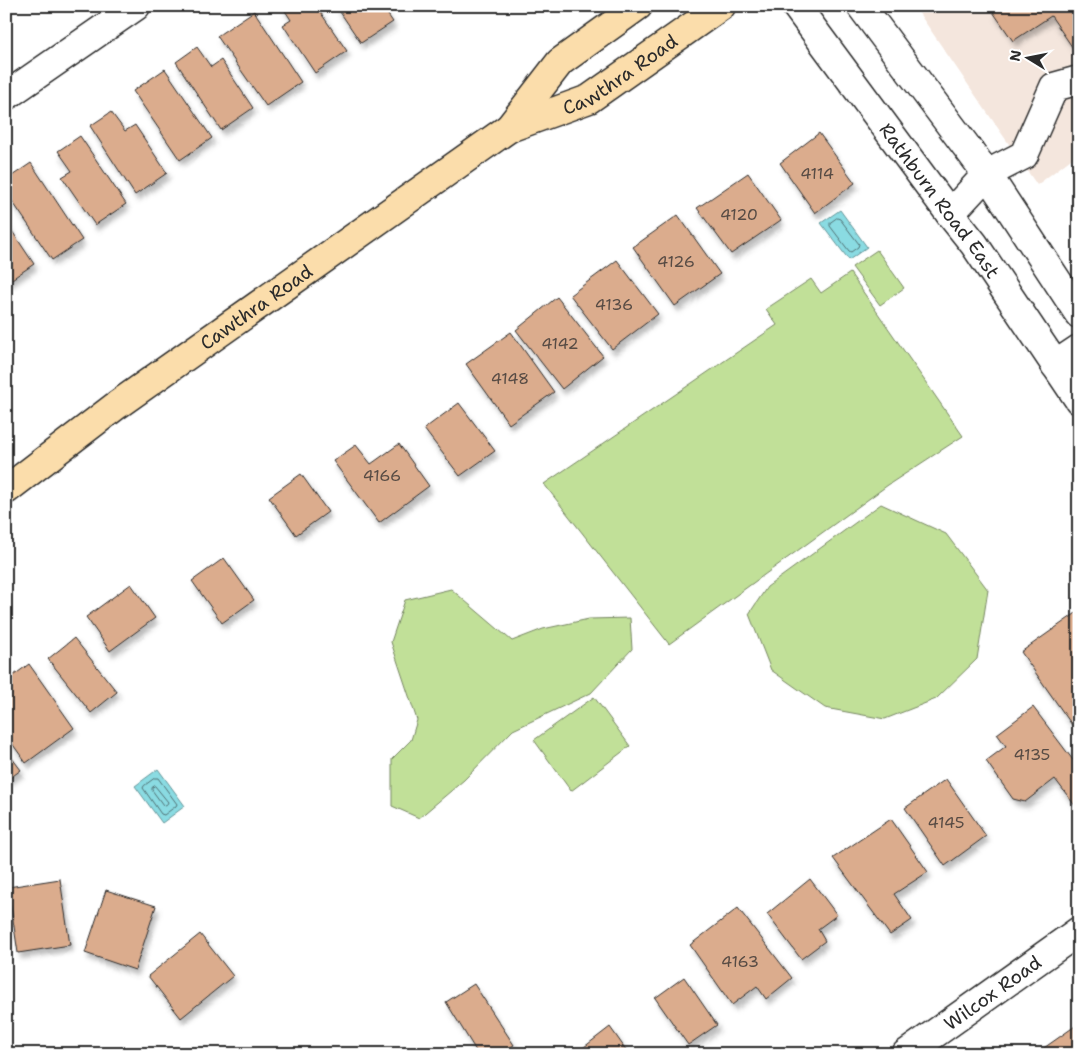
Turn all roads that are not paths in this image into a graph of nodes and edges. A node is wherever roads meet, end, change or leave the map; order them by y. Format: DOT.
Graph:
graph roads {
  1 [pos="136,6"];
  2 [pos="638,6"];
  3 [pos="721,6"];
  4 [pos="796,6"];
  5 [pos="861,6"];
  6 [pos="1079,80"];
  7 [pos="6,96"];
  8 [pos="509,128"];
  9 [pos="987,174"];
  10 [pos="950,214"];
  11 [pos="1079,314"];
  12 [pos="1079,349"];
  13 [pos="1055,365"];
  14 [pos="1079,400"];
  15 [pos="6,490"];
  16 [pos="1079,930"];
  17 [pos="906,1054"];
  1 -- 7 [label="street"];
  2 -- 8 [label="main road, Cawthra Road"];
  3 -- 8 [label="main road, Cawthra Road"];
  4 -- 10 [label="street, Rathburn Road East"];
  5 -- 9 [label="street"];
  6 -- 9 [label="street"];
  8 -- 15 [label="main road, Cawthra Road"];
  9 -- 10 [label="street"];
  9 -- 11 [label="street"];
  10 -- 13 [label="street, Rathburn Road East"];
  12 -- 13 [label="street"];
  13 -- 14 [label="street, Rathburn Road East"];
  16 -- 17 [label="street, Wilcox Road"];
}
